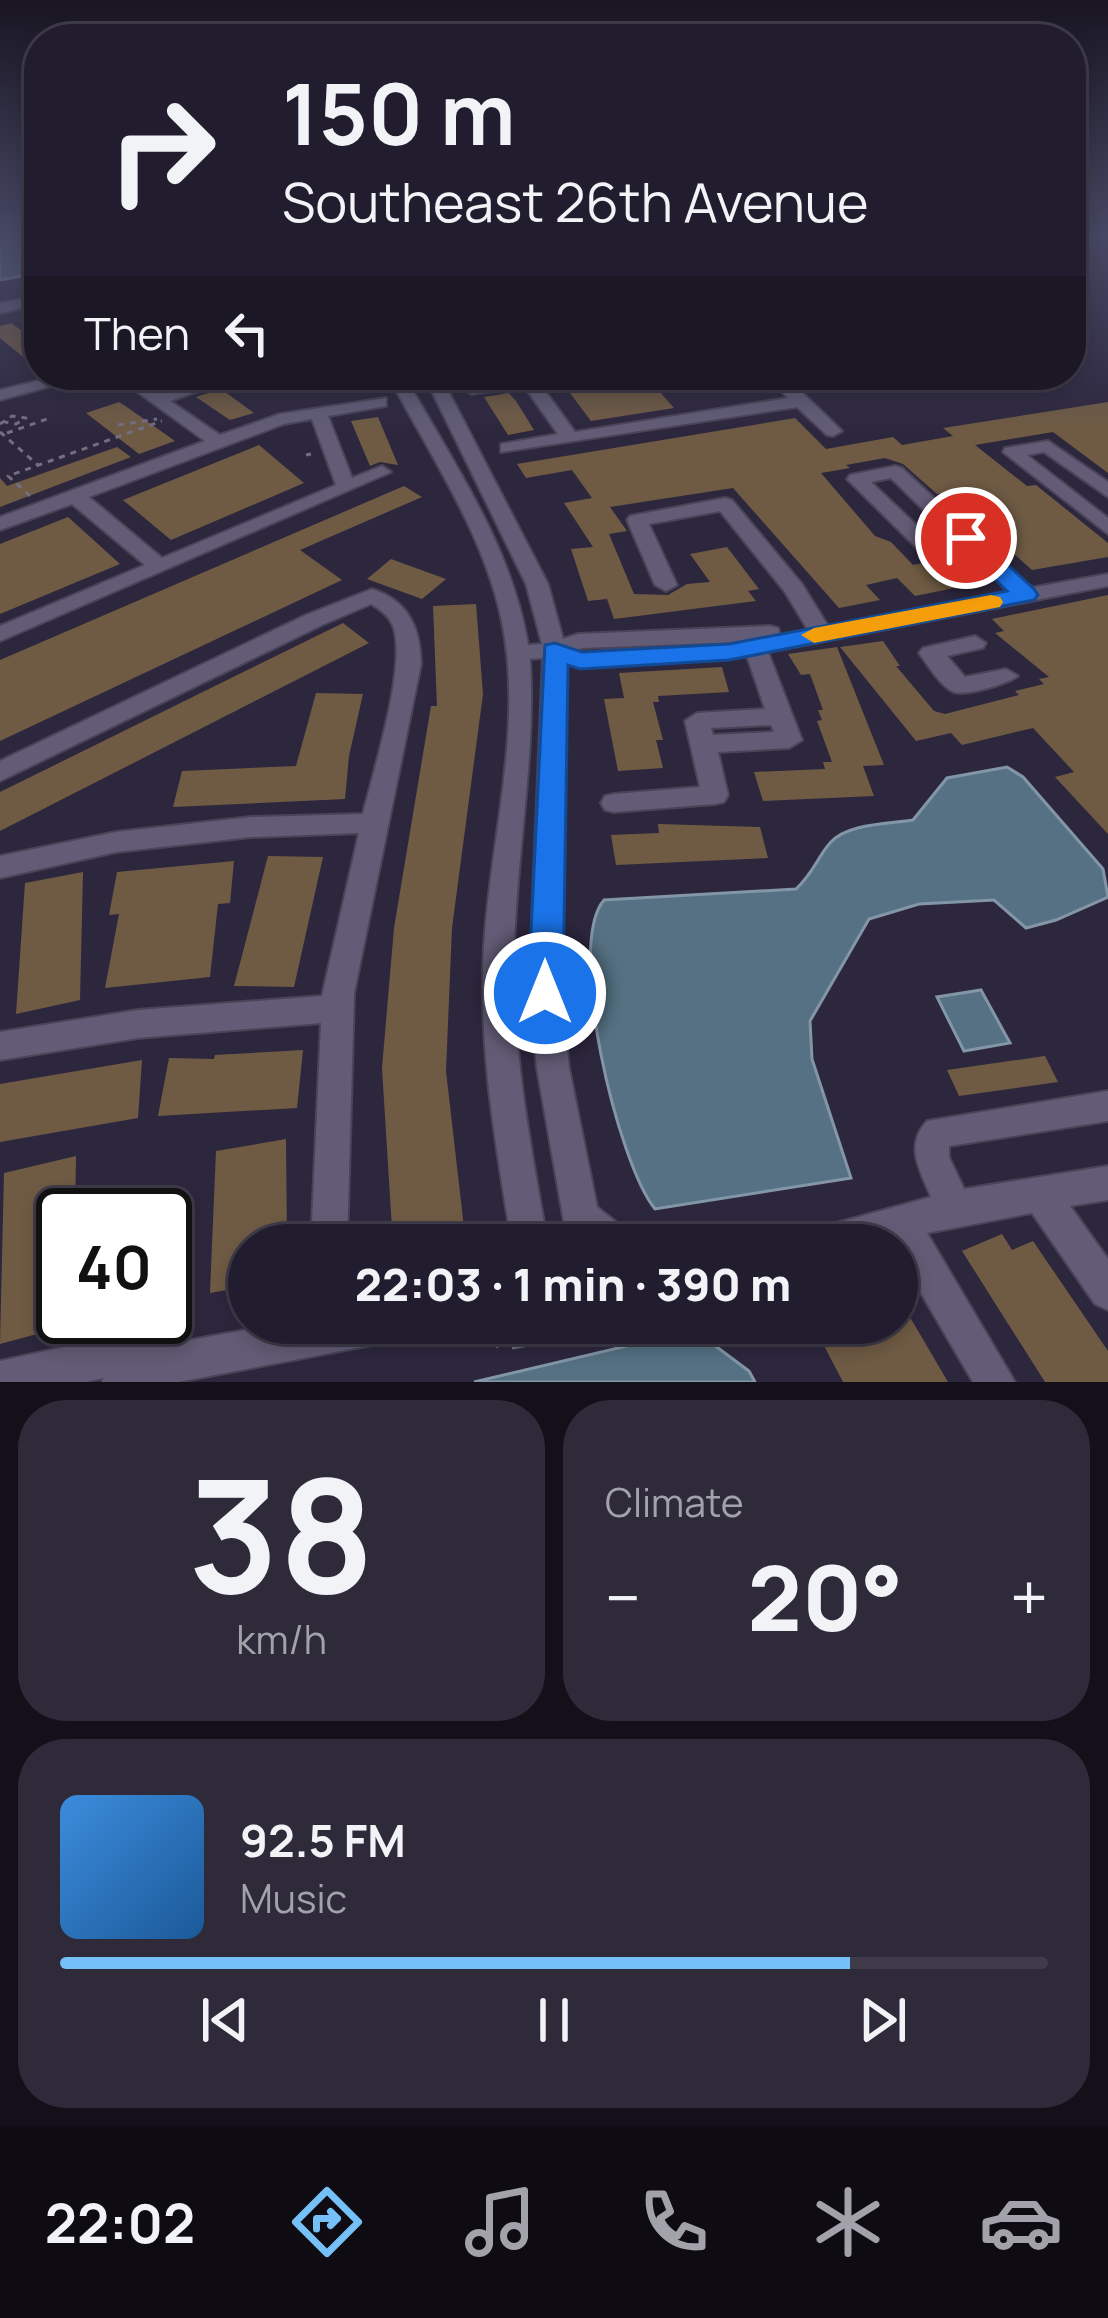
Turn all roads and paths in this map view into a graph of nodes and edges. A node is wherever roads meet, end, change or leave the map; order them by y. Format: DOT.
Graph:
graph roads {
  1 [pos="137,390"];
  2 [pos="199,390"];
  3 [pos="404,390"];
  4 [pos="439,390"];
  5 [pos="535,390"];
  6 [pos="790,390"];
  7 [pos="801,401"];
  8 [pos="380,402"];
  9 [pos="0,407"];
  10 [pos="37,412"];
  11 [pos="318,412"];
  12 [pos="160,413"];
  13 [pos="11,416"];
  14 [pos="25,416"];
  15 [pos="47,419"];
  16 [pos="3,423"];
  17 [pos="118,424"];
  18 [pos="22,425"];
  19 [pos="833,431"];
  20 [pos="3,433"];
  21 [pos="570,438"];
  22 [pos="218,442"];
  23 [pos="507,448"];
  24 [pos="38,465"];
  25 [pos="382,472"];
  26 [pos="346,487"];
  27 [pos="489,490"];
  28 [pos="1108,491"];
  29 [pos="459,494"];
  30 [pos="75,496"];
  31 [pos="32,497"];
  32 [pos="1102,518"];
  33 [pos="0,524"];
  34 [pos="966,538"];
  35 [pos="520,548"];
  36 [pos="488,553"];
  37 [pos="160,567"];
  38 [pos="1108,580"];
  39 [pos="666,585"];
  40 [pos="1025,595"];
  41 [pos="945,612"];
  42 [pos="821,633"];
  43 [pos="0,634"];
  44 [pos="753,640"];
  45 [pos="975,644"];
  46 [pos="555,651"];
  47 [pos="517,652"];
  48 [pos="0,772"];
  49 [pos="614,803"];
  50 [pos="375,823"];
  51 [pos="0,867"];
  52 [pos="338,1008"];
  53 [pos="0,1046"];
  54 [pos="1108,1106"];
  55 [pos="1108,1183"];
  56 [pos="1040,1194"];
  57 [pos="954,1208"];
  58 [pos="330,1224"];
  59 [pos="527,1224"];
  60 [pos="582,1224"];
  61 [pos="901,1224"];
  62 [pos="918,1253"];
  63 [pos="1108,1291"];
  64 [pos="274,1344"];
  65 [pos="495,1344"];
  66 [pos="530,1344"];
  67 [pos="163,1374"];
  68 [pos="0,1381"];
  69 [pos="122,1382"];
  70 [pos="995,1382"];
  1 -- 12 [label="street"];
  2 -- 12 [label="street"];
  3 -- 29 [label="street"];
  4 -- 27 [label="street"];
  5 -- 21 [label="street"];
  6 -- 7 [label="street"];
  7 -- 19 [label="street"];
  7 -- 21 [label="street"];
  8 -- 11 [label="street"];
  9 -- 13 [label="path"];
  10 -- 14 [label="path"];
  11 -- 22 [label="street"];
  11 -- 26 [label="street"];
  12 -- 17 [label="path"];
  12 -- 22 [label="street"];
  12 -- 24 [label="path"];
  13 -- 14 [label="path"];
  13 -- 16 [label="path"];
  14 -- 18 [label="path"];
  15 -- 18 [label="path"];
  16 -- 18 [label="path"];
  18 -- 20 [label="path"];
  20 -- 24 [label="path"];
  21 -- 23 [label="street"];
  22 -- 30 [label="street"];
  24 -- 31 [label="path"];
  25 -- 26 [label="street"];
  26 -- 37 [label="street"];
  27 -- 29 [label="street"];
  27 -- 35 [label="street"];
  28 -- 32 [label="street"];
  29 -- 36 [label="street"];
  30 -- 33 [label="street"];
  30 -- 37 [label="street"];
  34 -- 34 [label="street"];
  34 -- 40 [label="street"];
  35 -- 36 [label="street"];
  35 -- 46 [label="street"];
  36 -- 47 [label="street"];
  37 -- 43 [label="street"];
  38 -- 40 [label="street"];
  39 -- 42 [label="street"];
  40 -- 41 [label="street"];
  41 -- 42 [label="street"];
  41 -- 45 [label="street"];
  42 -- 44 [label="street"];
  44 -- 46 [label="street"];
  44 -- 49 [label="street"];
  45 -- 45 [label="street"];
  46 -- 47 [label="street"];
  46 -- 60 [label="street"];
  47 -- 59 [label="street"];
  48 -- 50 [label="street"];
  50 -- 51 [label="street"];
  50 -- 52 [label="street"];
  52 -- 53 [label="street"];
  52 -- 58 [label="street"];
  54 -- 57 [label="street"];
  55 -- 56 [label="street"];
  56 -- 57 [label="street"];
  56 -- 63 [label="street"];
  57 -- 61 [label="street"];
  62 -- 70 [label="street"];
  64 -- 67 [label="street"];
  65 -- 66 [label="path"];
  67 -- 68 [label="street"];
  67 -- 69 [label="street"];
}
